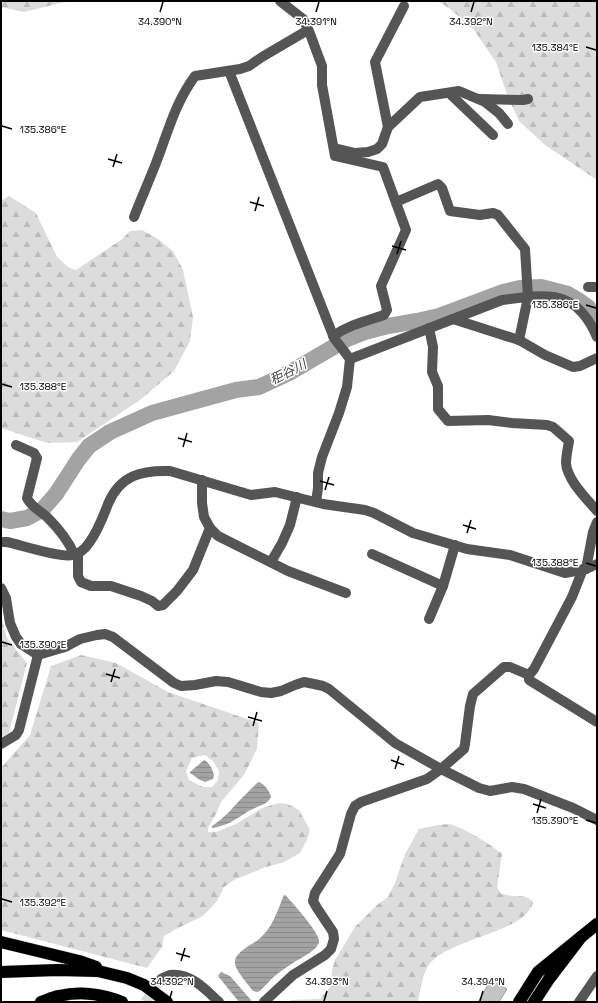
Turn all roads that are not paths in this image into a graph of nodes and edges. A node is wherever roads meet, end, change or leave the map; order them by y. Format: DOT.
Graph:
graph roads {
  1 [pos="280,1"];
  2 [pos="404,6"];
  3 [pos="308,30"];
  4 [pos="229,71"];
  5 [pos="449,93"];
  6 [pos="479,99"];
  7 [pos="528,99"];
  8 [pos="508,124"];
  9 [pos="388,127"];
  10 [pos="493,135"];
  11 [pos="334,148"];
  12 [pos="396,202"];
  13 [pos="134,217"];
  14 [pos="528,297"];
  15 [pos="453,319"];
  16 [pos="429,328"];
  17 [pos="333,337"];
  18 [pos="597,337"];
  19 [pos="519,340"];
  20 [pos="597,358"];
  21 [pos="350,359"];
  22 [pos="16,444"];
  23 [pos="202,480"];
  24 [pos="297,497"];
  25 [pos="316,502"];
  26 [pos="597,511"];
  27 [pos="597,522"];
  28 [pos="210,528"];
  29 [pos="1,542"];
  30 [pos="455,545"];
  31 [pos="76,554"];
  32 [pos="372,554"];
  33 [pos="271,562"];
  34 [pos="597,564"];
  35 [pos="585,569"];
  36 [pos="443,586"];
  37 [pos="1,588"];
  38 [pos="346,593"];
  39 [pos="429,619"];
  40 [pos="38,655"];
  41 [pos="529,675"];
  42 [pos="597,722"];
  43 [pos="1,744"];
  44 [pos="441,769"];
  45 [pos="597,820"];
  46 [pos="597,924"];
  47 [pos="580,937"];
  48 [pos="1,942"];
  49 [pos="1,972"];
  50 [pos="597,976"];
  51 [pos="127,978"];
  52 [pos="160,979"];
  53 [pos="41,1002"];
  54 [pos="122,1002"];
  55 [pos="167,1002"];
  56 [pos="219,1002"];
  57 [pos="264,1002"];
  58 [pos="518,1002"];
  59 [pos="534,1002"];
  60 [pos="579,1002"];
  1 -- 3 [label="street"];
  2 -- 9 [label="street"];
  3 -- 4 [label="street"];
  3 -- 11 [label="street"];
  4 -- 13 [label="street"];
  4 -- 17 [label="street"];
  5 -- 6 [label="street"];
  5 -- 9 [label="street"];
  5 -- 10 [label="street"];
  6 -- 7 [label="street"];
  6 -- 8 [label="street"];
  9 -- 11 [label="street"];
  11 -- 12 [label="street"];
  12 -- 14 [label="street"];
  12 -- 17 [label="street"];
  14 -- 15 [label="street"];
  14 -- 18 [label="street"];
  14 -- 19 [label="street"];
  15 -- 16 [label="street"];
  15 -- 19 [label="street"];
  16 -- 21 [label="street"];
  16 -- 26 [label="street"];
  17 -- 21 [label="street"];
  19 -- 20 [label="street"];
  21 -- 25 [label="street"];
  22 -- 31 [label="street"];
  23 -- 24 [label="street"];
  23 -- 28 [label="street"];
  23 -- 31 [label="street"];
  24 -- 25 [label="street"];
  24 -- 33 [label="street"];
  25 -- 30 [label="street"];
  27 -- 35 [label="street"];
  28 -- 31 [label="street"];
  28 -- 33 [label="street"];
  29 -- 31 [label="street"];
  30 -- 35 [label="street"];
  30 -- 36 [label="street"];
  32 -- 36 [label="street"];
  33 -- 38 [label="street"];
  34 -- 35 [label="street"];
  35 -- 41 [label="street"];
  36 -- 39 [label="street"];
  37 -- 40 [label="street"];
  40 -- 43 [label="street"];
  40 -- 44 [label="street"];
  41 -- 42 [label="street"];
  41 -- 44 [label="street"];
  44 -- 45 [label="street"];
  44 -- 57 [label="street"];
  46 -- 47 [label="highway"];
  47 -- 58 [label="highway"];
  47 -- 59 [label="highway"];
  48 -- 51 [label="highway"];
  49 -- 51 [label="highway"];
  50 -- 60 [label="street"];
  51 -- 55 [label="highway"];
  52 -- 56 [label="street"];
  53 -- 54 [label="highway"];
}
